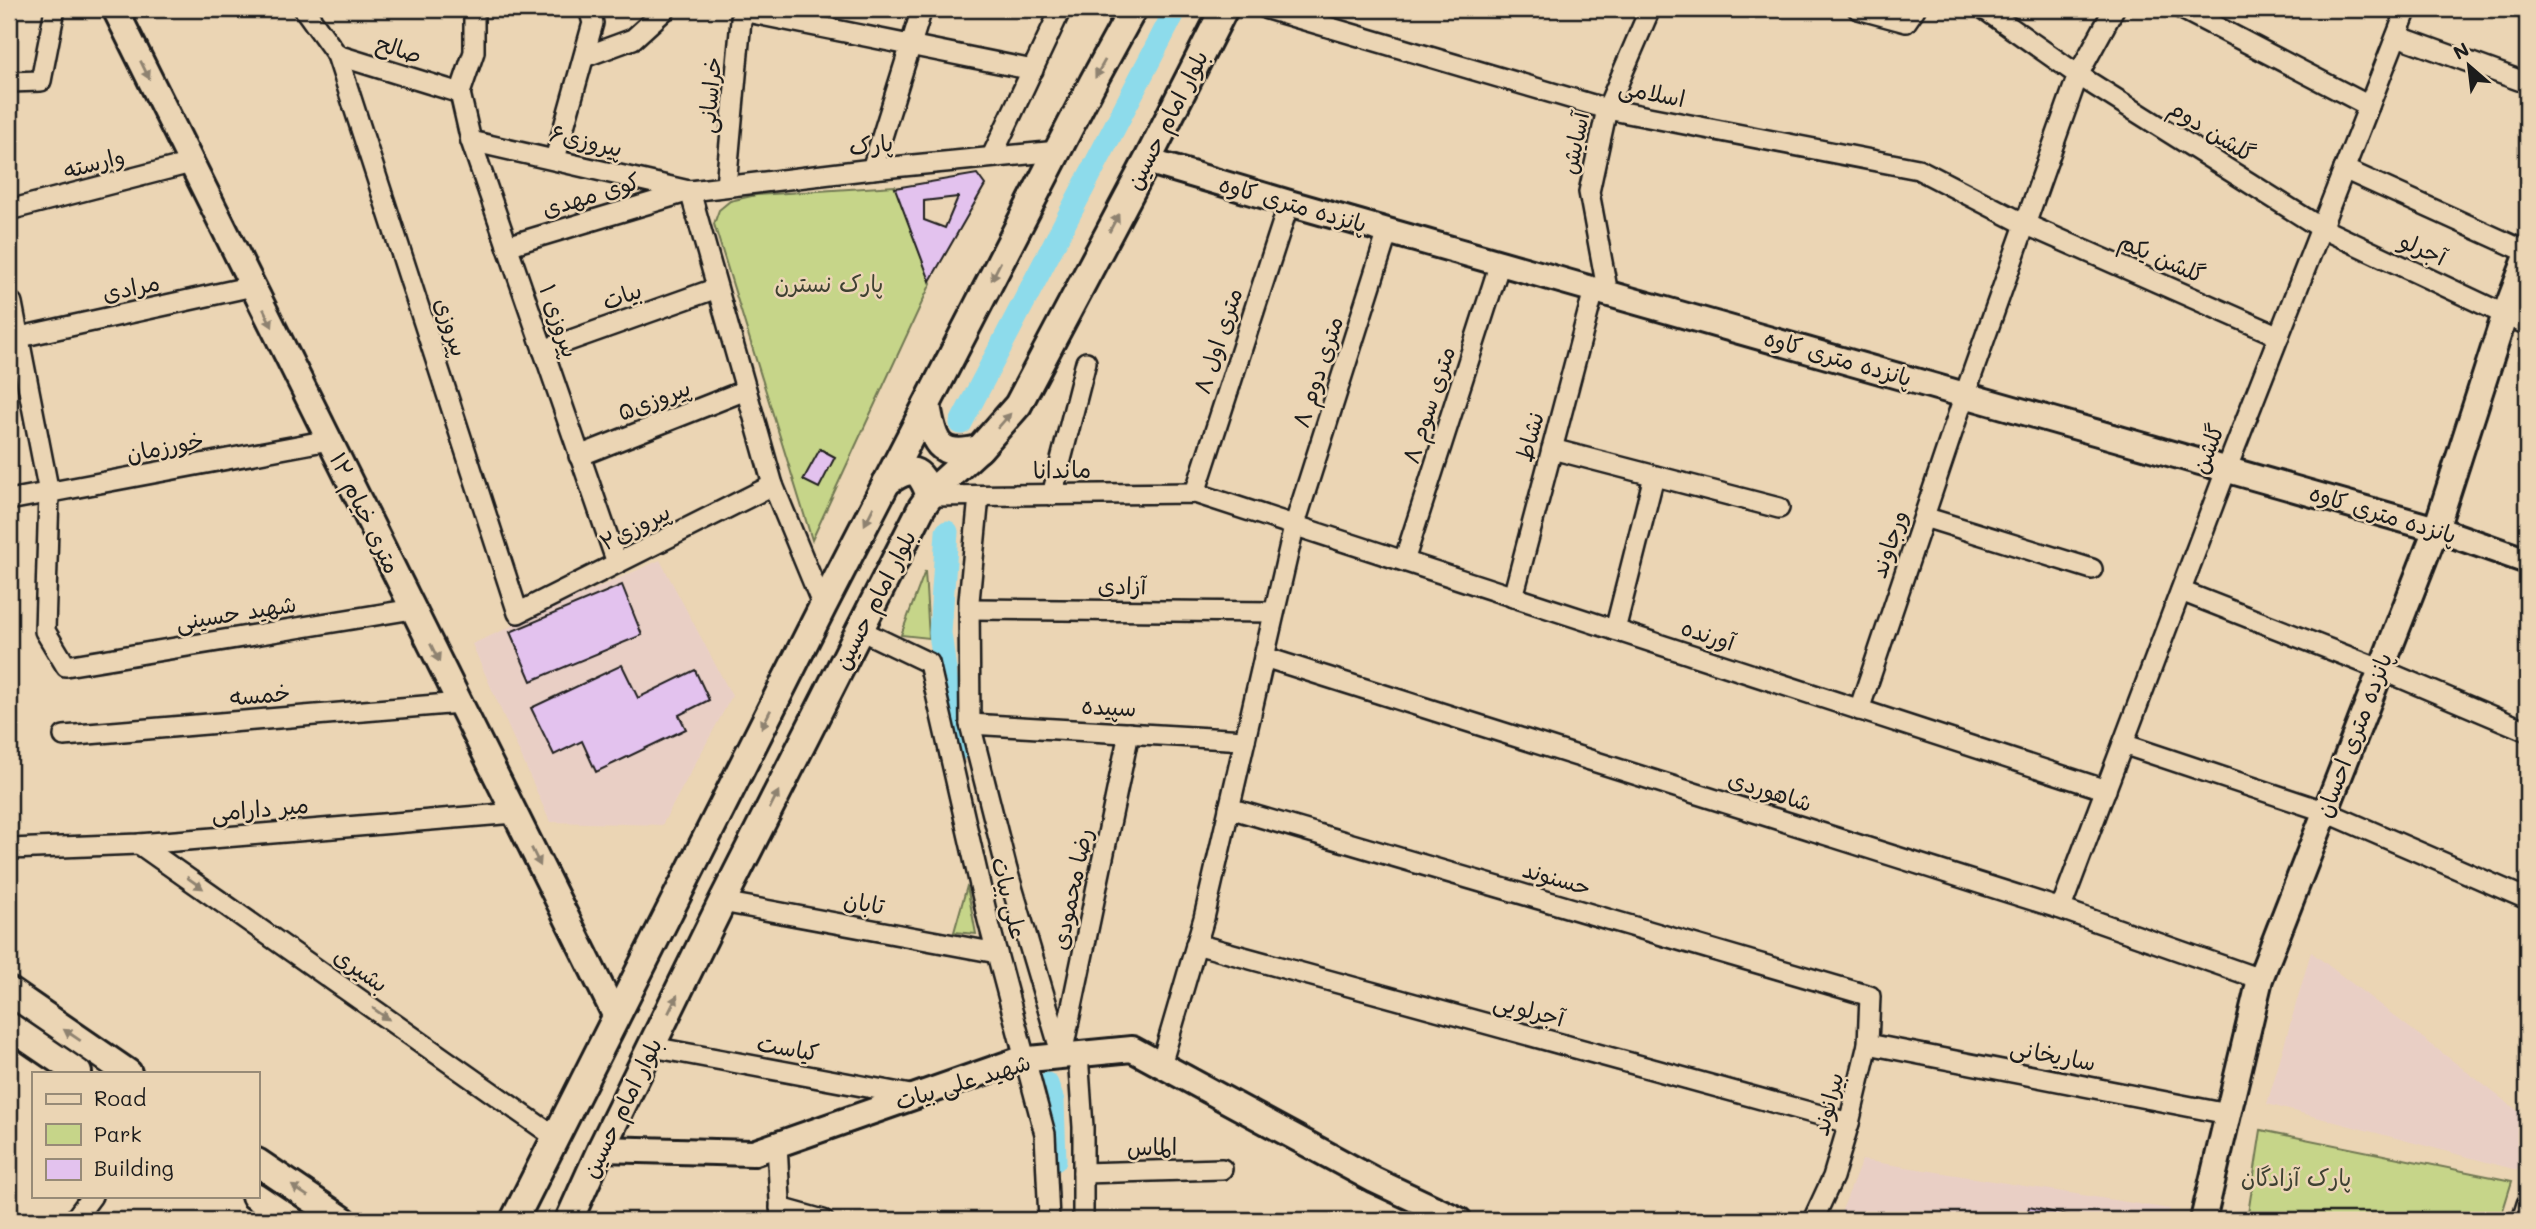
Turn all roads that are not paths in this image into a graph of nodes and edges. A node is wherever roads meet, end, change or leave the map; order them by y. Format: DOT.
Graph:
graph roads {
  1 [pos="55,9"];
  2 [pos="115,9"];
  3 [pos="304,9"];
  4 [pos="474,9"];
  5 [pos="589,9"];
  6 [pos="666,9"];
  7 [pos="922,9"];
  8 [pos="1061,9"];
  9 [pos="1133,9"];
  10 [pos="1224,9"];
  11 [pos="1267,9"];
  12 [pos="1650,9"];
  13 [pos="1858,9"];
  14 [pos="1914,9"];
  15 [pos="1984,9"];
  16 [pos="2114,9"];
  17 [pos="2182,9"];
  18 [pos="2407,9"];
  19 [pos="742,10"];
  20 [pos="2397,36"];
  21 [pos="911,45"];
  22 [pos="337,55"];
  23 [pos="584,57"];
  24 [pos="1033,70"];
  25 [pos="2078,75"];
  26 [pos="9,82"];
  27 [pos="2527,82"];
  28 [pos="460,93"];
  29 [pos="2369,106"];
  30 [pos="1606,109"];
  31 [pos="471,141"];
  32 [pos="1058,151"];
  33 [pos="992,156"];
  34 [pos="555,159"];
  35 [pos="1147,161"];
  36 [pos="191,163"];
  37 [pos="873,169"];
  38 [pos="2344,169"];
  39 [pos="726,186"];
  40 [pos="690,191"];
  41 [pos="1289,203"];
  42 [pos="9,210"];
  43 [pos="2025,224"];
  44 [pos="2321,228"];
  45 [pos="1388,231"];
  46 [pos="507,246"];
  47 [pos="2527,254"];
  48 [pos="1500,263"];
  49 [pos="253,286"];
  50 [pos="717,288"];
  51 [pos="1601,292"];
  52 [pos="12,303"];
  53 [pos="2505,314"];
  54 [pos="2527,325"];
  55 [pos="2279,336"];
  56 [pos="20,337"];
  57 [pos="543,350"];
  58 [pos="1086,362"];
  59 [pos="17,367"];
  60 [pos="746,390"];
  61 [pos="1965,394"];
  62 [pos="927,405"];
  63 [pos="329,440"];
  64 [pos="979,449"];
  65 [pos="1552,449"];
  66 [pos="579,456"];
  67 [pos="2227,468"];
  68 [pos="1654,476"];
  69 [pos="886,483"];
  70 [pos="773,485"];
  71 [pos="49,493"];
  72 [pos="1195,493"];
  73 [pos="1052,495"];
  74 [pos="930,496"];
  75 [pos="979,496"];
  76 [pos="9,500"];
  77 [pos="1779,508"];
  78 [pos="1924,517"];
  79 [pos="1294,527"];
  80 [pos="2436,528"];
  81 [pos="1404,561"];
  82 [pos="2527,561"];
  83 [pos="617,563"];
  84 [pos="2091,569"];
  85 [pos="2181,592"];
  86 [pos="1513,597"];
  87 [pos="823,606"];
  88 [pos="413,609"];
  89 [pos="969,609"];
  90 [pos="1274,612"];
  91 [pos="518,613"];
  92 [pos="860,630"];
  93 [pos="1615,630"];
  94 [pos="1264,657"];
  95 [pos="2380,668"];
  96 [pos="460,703"];
  97 [pos="1859,710"];
  98 [pos="970,724"];
  99 [pos="2527,731"];
  100 [pos="1129,733"];
  101 [pos="64,736"];
  102 [pos="1245,740"];
  103 [pos="2123,744"];
  104 [pos="2106,790"];
  105 [pos="1229,808"];
  106 [pos="2324,811"];
  107 [pos="515,813"];
  108 [pos="139,844"];
  109 [pos="9,849"];
  110 [pos="2527,899"];
  111 [pos="722,902"];
  112 [pos="2058,908"];
  113 [pos="1196,944"];
  114 [pos="997,953"];
  115 [pos="2260,979"];
  116 [pos="9,991"];
  117 [pos="1870,996"];
  118 [pos="616,1017"];
  119 [pos="9,1026"];
  120 [pos="1868,1044"];
  121 [pos="652,1047"];
  122 [pos="1070,1055"];
  123 [pos="1027,1059"];
  124 [pos="1161,1065"];
  125 [pos="77,1072"];
  126 [pos="127,1072"];
  127 [pos="916,1096"];
  128 [pos="2228,1114"];
  129 [pos="1849,1123"];
  130 [pos="555,1137"];
  131 [pos="777,1144"];
  132 [pos="601,1149"];
  133 [pos="259,1163"];
  134 [pos="1222,1169"];
  135 [pos="1083,1173"];
  136 [pos="90,1198"];
  137 [pos="258,1198"];
  138 [pos="2527,1204"];
  139 [pos="780,1214"];
  140 [pos="74,1220"];
  141 [pos="291,1220"];
  142 [pos="343,1220"];
  143 [pos="514,1220"];
  144 [pos="569,1220"];
  145 [pos="823,1220"];
  146 [pos="1049,1220"];
  147 [pos="1083,1220"];
  148 [pos="1459,1220"];
  149 [pos="1813,1220"];
  150 [pos="2203,1220"];
  151 [pos="2522,1220"];
  1 -- 26 [label="street"];
  2 -- 36 [label="street, ۱۲ متری خیام, one-way"];
  3 -- 22 [label="street"];
  4 -- 28 [label="street"];
  5 -- 23 [label="street"];
  6 -- 23 [label="street"];
  7 -- 21 [label="street"];
  8 -- 24 [label="street"];
  9 -- 32 [label="main road, بلوار امام حسین, one-way"];
  10 -- 35 [label="main road, بلوار امام حسین"];
  11 -- 30 [label="street, اسلامی"];
  12 -- 30 [label="street, آسایش"];
  13 -- 14 [label="street"];
  15 -- 25 [label="street, گلشن دوم"];
  16 -- 25 [label="street, ورجاوند"];
  17 -- 29 [label="street"];
  18 -- 20 [label="street, گلشن"];
  19 -- 21 [label="street"];
  19 -- 39 [label="street, خراسانی"];
  20 -- 27 [label="street"];
  20 -- 29 [label="street, گلشن"];
  21 -- 24 [label="street"];
  21 -- 37 [label="street"];
  22 -- 28 [label="street, صالح"];
  22 -- 91 [label="street, پیروزی"];
  23 -- 34 [label="street"];
  24 -- 33 [label="street"];
  25 -- 43 [label="street, ورجاوند"];
  25 -- 44 [label="street, گلشن دوم"];
  28 -- 31 [label="street, پیروزی ۱"];
  29 -- 38 [label="street, گلشن"];
  30 -- 43 [label="street, اسلامی"];
  30 -- 51 [label="street, آسایش"];
  31 -- 34 [label="street, پیروزی۶"];
  31 -- 46 [label="street, پیروزی ۱"];
  32 -- 33 [label="street, پارک"];
  32 -- 62 [label="main road, بلوار امام حسین, one-way"];
  33 -- 37 [label="street, پارک"];
  34 -- 40 [label="street, پیروزی۶"];
  35 -- 41 [label="street, پانزده متری کاوه"];
  64 -- 35 [label="main road, بلوار امام حسین, one-way"];
  36 -- 42 [label="street, وارسته"];
  36 -- 49 [label="street, ۱۲ متری خیام"];
  37 -- 39 [label="street, پارک"];
  38 -- 44 [label="street, گلشن"];
  38 -- 47 [label="street"];
  39 -- 40 [label="street, پارک"];
  40 -- 46 [label="street, کوی مهدی"];
  40 -- 50 [label="street"];
  41 -- 45 [label="street, پانزده متری کاوه"];
  41 -- 72 [label="street, ۸ متری اول"];
  43 -- 55 [label="street, گلشن یکم"];
  43 -- 61 [label="street, ورجاوند"];
  44 -- 53 [label="street, آجرلو"];
  44 -- 55 [label="street, گلشن"];
  45 -- 48 [label="street, پانزده متری کاوه"];
  45 -- 79 [label="street, ۸ متری دوم"];
  46 -- 57 [label="street, پیروزی ۱"];
  47 -- 53 [label="street, پانزده متری احسان"];
  48 -- 51 [label="street, پانزده متری کاوه"];
  48 -- 81 [label="street, ۸ متری سوم"];
  49 -- 56 [label="street, مرادی"];
  49 -- 63 [label="street, ۱۲ متری خیام, one-way"];
  50 -- 57 [label="street, بیات"];
  50 -- 60 [label="street"];
  51 -- 61 [label="street, پانزده متری کاوه"];
  51 -- 65 [label="street, نشاط"];
  52 -- 56 [label="street"];
  53 -- 54 [label="street, آجرلو"];
  53 -- 80 [label="street, پانزده متری احسان"];
  55 -- 67 [label="street, گلشن"];
  56 -- 59 [label="street"];
  57 -- 66 [label="street, پیروزی ۱"];
  58 -- 73 [label="street"];
  59 -- 71 [label="street"];
  60 -- 66 [label="street, پیروزی۵"];
  60 -- 70 [label="street"];
  61 -- 67 [label="street, پانزده متری کاوه"];
  61 -- 78 [label="street, ورجاوند"];
  62 -- 64 [label="main road"];
  62 -- 69 [label="main road, بلوار امام حسین"];
  63 -- 71 [label="street, خورزمان"];
  63 -- 88 [label="street, ۱۲ متری خیام"];
  64 -- 74 [label="main road, بلوار امام حسین"];
  65 -- 68 [label="street"];
  65 -- 86 [label="street, نشاط"];
  66 -- 83 [label="street, پیروزی ۱"];
  67 -- 80 [label="street, پانزده متری کاوه"];
  67 -- 85 [label="street, گلشن"];
  68 -- 77 [label="street"];
  68 -- 93 [label="street"];
  69 -- 74 [label="main road"];
  69 -- 87 [label="main road, بلوار امام حسین, one-way"];
  70 -- 83 [label="street, پیروزی۲"];
  70 -- 87 [label="street"];
  71 -- 76 [label="street, خورزمان"];
  71 -- 88 [label="street, شهید حسینی"];
  72 -- 73 [label="street, ماندانا"];
  72 -- 79 [label="street, ماندانا"];
  73 -- 75 [label="street, ماندانا"];
  74 -- 75 [label="street, ماندانا"];
  74 -- 92 [label="main road, بلوار امام حسین"];
  75 -- 89 [label="street, علی بیات"];
  78 -- 84 [label="street"];
  78 -- 97 [label="street, ورجاوند"];
  79 -- 81 [label="street, آورنده"];
  79 -- 90 [label="street"];
  80 -- 82 [label="street, پانزده متری کاوه"];
  80 -- 95 [label="street, پانزده متری احسان"];
  81 -- 86 [label="street, آورنده"];
  83 -- 91 [label="street, پیروزی۲"];
  85 -- 95 [label="street"];
  85 -- 103 [label="street, گلشن"];
  86 -- 93 [label="street, آورنده"];
  87 -- 118 [label="main road, بلوار امام حسین, one-way"];
  88 -- 96 [label="street, ۱۲ متری خیام, one-way"];
  89 -- 90 [label="street, آزادی"];
  89 -- 98 [label="street, علی بیات"];
  90 -- 94 [label="street"];
  111 -- 92 [label="main road, بلوار امام حسین, one-way"];
  92 -- 114 [label="street, علی بیات"];
  93 -- 97 [label="street, آورنده"];
  94 -- 102 [label="street"];
  94 -- 112 [label="street, شاهوردی"];
  95 -- 99 [label="street"];
  95 -- 106 [label="street, پانزده متری احسان"];
  96 -- 101 [label="street, خمسه"];
  96 -- 107 [label="street, ۱۲ متری خیام"];
  97 -- 104 [label="street, آورنده"];
  98 -- 100 [label="street, سپیده"];
  98 -- 122 [label="street, علی بیات"];
  100 -- 102 [label="street, سپیده"];
  100 -- 122 [label="street, رضا محمودی"];
  102 -- 105 [label="street"];
  103 -- 104 [label="street, گلشن"];
  103 -- 106 [label="street"];
  104 -- 112 [label="street, گلشن"];
  105 -- 113 [label="street"];
  105 -- 117 [label="street, حسنوند"];
  106 -- 110 [label="street"];
  106 -- 115 [label="street, پانزده متری احسان"];
  107 -- 108 [label="street, میر دارامی"];
  107 -- 118 [label="street, ۱۲ متری خیام, one-way"];
  108 -- 109 [label="street, میر دارامی"];
  108 -- 130 [label="street, بشیری, one-way"];
  111 -- 114 [label="street, تابان"];
  121 -- 111 [label="main road, بلوار امام حسین, one-way"];
  112 -- 115 [label="street, شاهوردی"];
  113 -- 124 [label="street"];
  113 -- 129 [label="street, آجرلویی"];
  114 -- 123 [label="street, علی بیات"];
  115 -- 128 [label="street, پانزده متری احسان"];
  126 -- 116 [label="main road, one-way"];
  117 -- 120 [label="street, بیرانوند"];
  118 -- 130 [label="main road, بلوار امام حسین"];
  119 -- 125 [label="main road"];
  120 -- 128 [label="street, ساریخانی"];
  120 -- 129 [label="street, بیرانوند"];
  121 -- 127 [label="street, کیاست"];
  121 -- 132 [label="main road, بلوار امام حسین"];
  122 -- 123 [label="street, شهید علی بیات"];
  122 -- 124 [label="street, شهید علی بیات"];
  122 -- 135 [label="street"];
  123 -- 127 [label="street, شهید علی بیات"];
  123 -- 146 [label="street, علی بیات"];
  124 -- 148 [label="street, شهید علی بیات"];
  127 -- 131 [label="street, شهید علی بیات"];
  128 -- 150 [label="street, پانزده متری احسان"];
  129 -- 149 [label="street, بیرانوند"];
  130 -- 143 [label="main road, بلوار امام حسین"];
  131 -- 132 [label="street, شهید علی بیات"];
  131 -- 139 [label="street"];
  132 -- 144 [label="main road, بلوار امام حسین"];
  142 -- 133 [label="main road, one-way"];
  134 -- 135 [label="street, الماس"];
  135 -- 147 [label="street"];
  136 -- 140 [label="street"];
  137 -- 141 [label="main road"];
  138 -- 151 [label="street"];
  139 -- 145 [label="street"];
}
